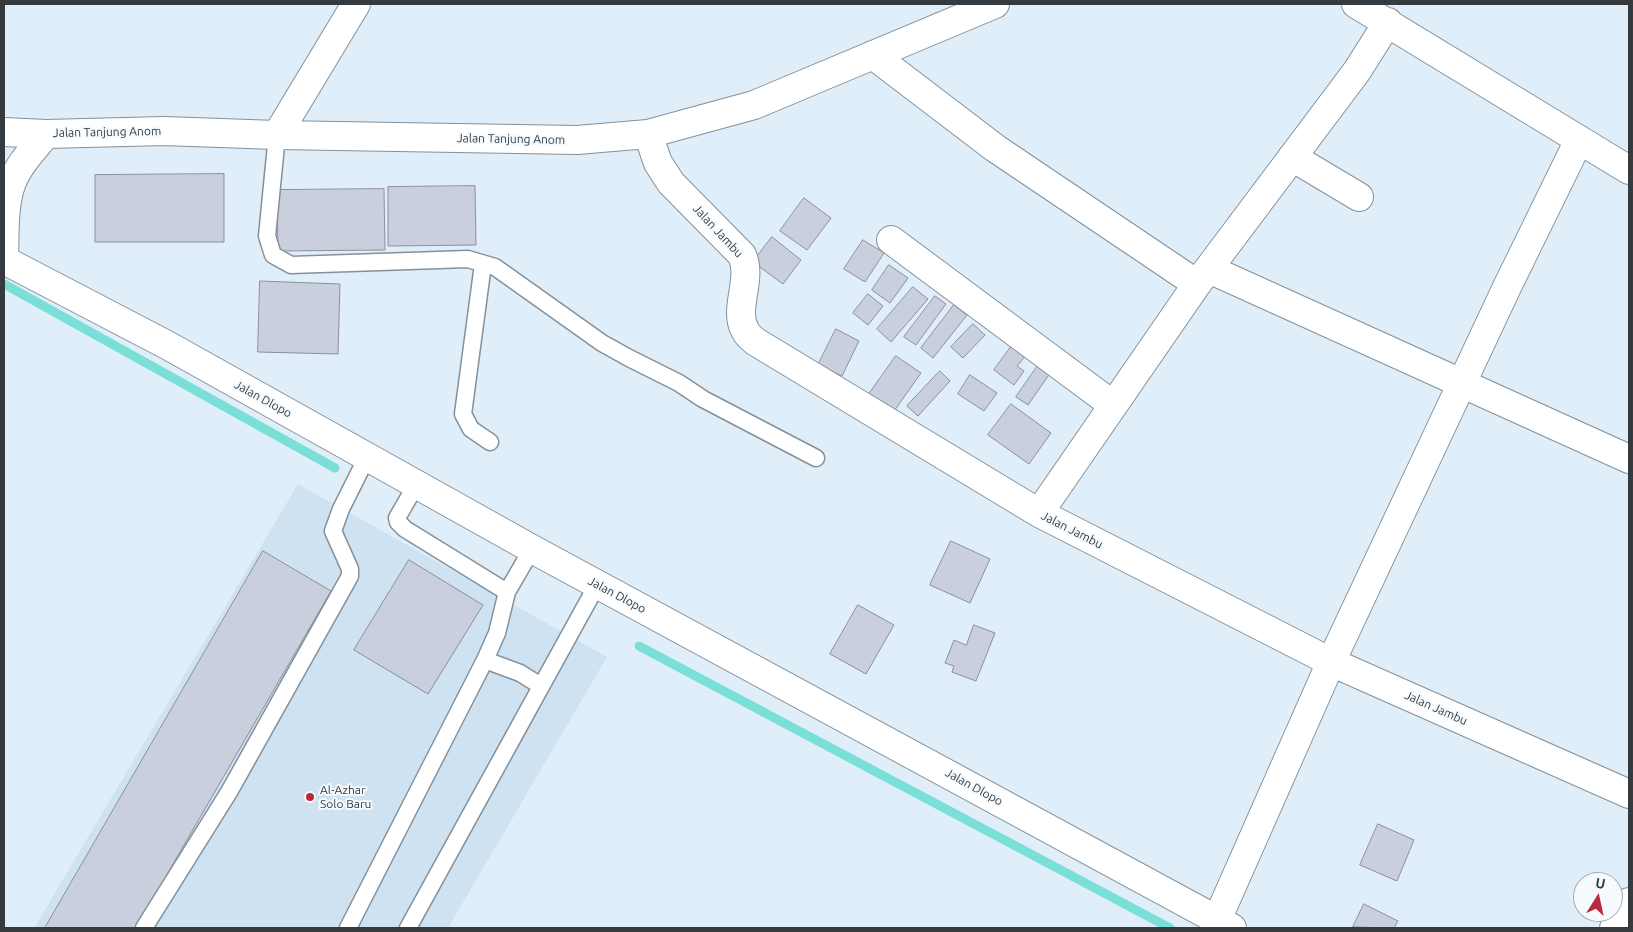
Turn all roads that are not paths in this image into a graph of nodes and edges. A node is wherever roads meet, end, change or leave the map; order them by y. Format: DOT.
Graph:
graph roads {
  1 [pos="994,4"];
  2 [pos="1356,4"];
  3 [pos="346,7"];
  4 [pos="1388,22"];
  5 [pos="873,55"];
  6 [pos="4,132"];
  7 [pos="46,134"];
  8 [pos="648,134"];
  9 [pos="276,135"];
  10 [pos="1578,140"];
  11 [pos="1292,157"];
  12 [pos="1629,170"];
  13 [pos="1359,197"];
  14 [pos="890,240"];
  15 [pos="4,260"];
  16 [pos="483,264"];
  17 [pos="1203,277"];
  18 [pos="1463,383"];
  19 [pos="1114,405"];
  20 [pos="490,442"];
  21 [pos="367,458"];
  22 [pos="816,458"];
  23 [pos="1629,459"];
  24 [pos="412,492"];
  25 [pos="1039,514"];
  26 [pos="532,549"];
  27 [pos="597,584"];
  28 [pos="507,592"];
  29 [pos="486,660"];
  30 [pos="1330,662"];
  31 [pos="541,686"];
  32 [pos="1629,794"];
  33 [pos="1629,902"];
  34 [pos="1224,924"];
  35 [pos="144,928"];
  36 [pos="348,928"];
  37 [pos="408,928"];
  38 [pos="1614,928"];
  1 -- 5 [label="street, Jalan Tanjung Anom"];
  2 -- 4 [label="street"];
  3 -- 9 [label="street"];
  4 -- 10 [label="street"];
  4 -- 11 [label="street"];
  5 -- 8 [label="street, Jalan Tanjung Anom"];
  5 -- 17 [label="street"];
  6 -- 7 [label="street, Jalan Tanjung Anom"];
  7 -- 9 [label="street, Jalan Tanjung Anom"];
  7 -- 15 [label="street"];
  8 -- 9 [label="street, Jalan Tanjung Anom"];
  8 -- 25 [label="street, Jalan Jambu"];
  9 -- 16 [label="lane"];
  10 -- 12 [label="street"];
  10 -- 18 [label="street"];
  11 -- 13 [label="street"];
  11 -- 17 [label="street"];
  14 -- 19 [label="street"];
  15 -- 21 [label="street, Jalan Dlopo"];
  16 -- 20 [label="lane"];
  16 -- 22 [label="lane"];
  17 -- 18 [label="street"];
  17 -- 19 [label="street"];
  18 -- 23 [label="street"];
  18 -- 30 [label="street"];
  19 -- 25 [label="street"];
  21 -- 24 [label="street, Jalan Dlopo"];
  21 -- 35 [label="lane"];
  24 -- 26 [label="street, Jalan Dlopo"];
  24 -- 28 [label="lane"];
  25 -- 30 [label="street, Jalan Jambu"];
  26 -- 27 [label="street, Jalan Dlopo"];
  26 -- 28 [label="lane"];
  27 -- 31 [label="lane"];
  27 -- 34 [label="street, Jalan Dlopo"];
  28 -- 29 [label="lane"];
  29 -- 31 [label="lane"];
  29 -- 36 [label="lane"];
  30 -- 32 [label="street, Jalan Jambu"];
  30 -- 34 [label="street"];
  31 -- 37 [label="lane"];
  33 -- 38 [label="street"];
}
